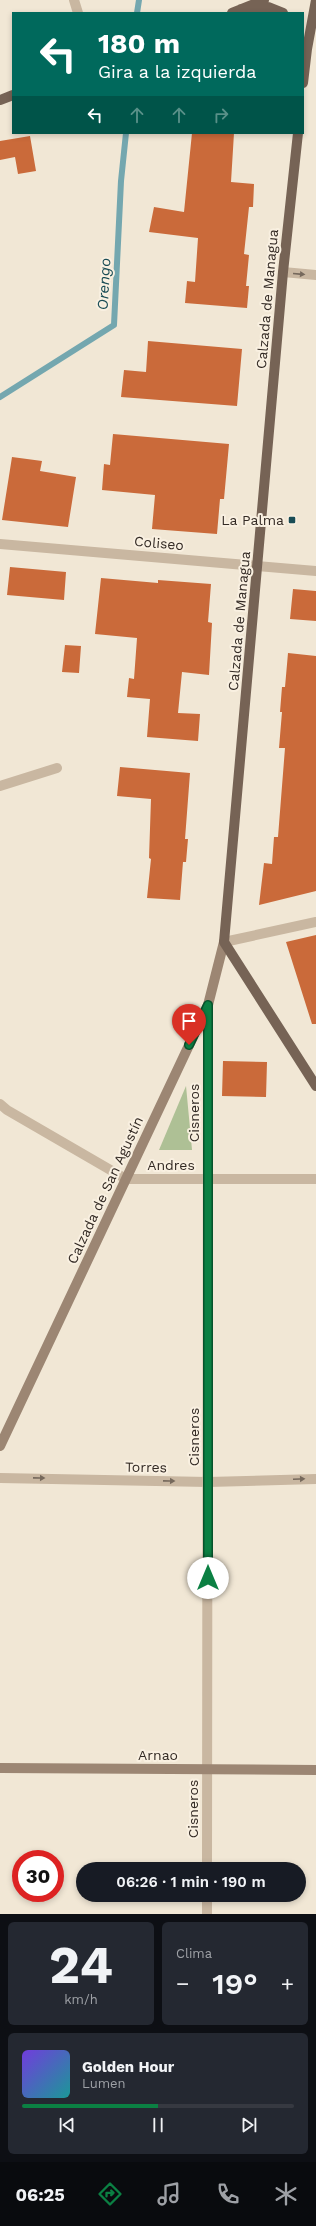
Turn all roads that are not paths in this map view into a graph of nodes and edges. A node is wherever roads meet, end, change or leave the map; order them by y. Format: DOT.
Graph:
graph roads {
  1 [pos="74,0"];
  2 [pos="264,0"];
  3 [pos="316,0"];
  4 [pos="236,11"];
  5 [pos="78,12"];
  6 [pos="280,12"];
  7 [pos="305,45"];
  8 [pos="304,64"];
  9 [pos="12,95"];
  10 [pos="0,100"];
  11 [pos="298,134"];
  12 [pos="283,272"];
  13 [pos="316,275"];
  14 [pos="0,544"];
  15 [pos="258,565"];
  16 [pos="316,571"];
  17 [pos="56,768"];
  18 [pos="0,786"];
  19 [pos="316,922"];
  20 [pos="224,942"];
  21 [pos="208,1005"];
  22 [pos="316,1086"];
  23 [pos="0,1104"];
  24 [pos="126,1179"];
  25 [pos="208,1179"];
  26 [pos="316,1179"];
  27 [pos="0,1446"];
  28 [pos="0,1478"];
  29 [pos="316,1479"];
  30 [pos="208,1482"];
  31 [pos="0,1768"];
  32 [pos="208,1770"];
  33 [pos="316,1770"];
  34 [pos="207,1862"];
  35 [pos="207,1902"];
  36 [pos="207,1914"];
  1 -- 5 [label="street"];
  2 -- 4 [label="main road"];
  3 -- 7 [label="main road"];
  4 -- 6 [label="main road"];
  7 -- 8 [label="main road"];
  9 -- 10 [label="main road"];
  11 -- 12 [label="main road, Calzada de Managua"];
  12 -- 13 [label="street, one-way"];
  12 -- 15 [label="main road, Calzada de Managua"];
  14 -- 15 [label="street, Coliseo"];
  15 -- 16 [label="street, Coliseo"];
  15 -- 20 [label="main road, Calzada de Managua"];
  17 -- 18 [label="street"];
  19 -- 20 [label="street"];
  20 -- 21 [label="main road, Calzada de San Agustín"];
  20 -- 22 [label="main road"];
  21 -- 24 [label="main road, Calzada de San Agustín"];
  21 -- 25 [label="street, Cisneros"];
  23 -- 24 [label="street"];
  24 -- 25 [label="street, Andres"];
  24 -- 27 [label="main road, Calzada de San Agustín"];
  25 -- 26 [label="street, Andres"];
  25 -- 30 [label="street, Cisneros"];
  28 -- 30 [label="street, Torres, one-way"];
  30 -- 29 [label="street, Torres, one-way"];
  30 -- 32 [label="street, Cisneros"];
  31 -- 32 [label="main road, Arnao"];
  32 -- 33 [label="main road, Arnao"];
  32 -- 34 [label="street, Cisneros"];
  35 -- 36 [label="street"];
}
